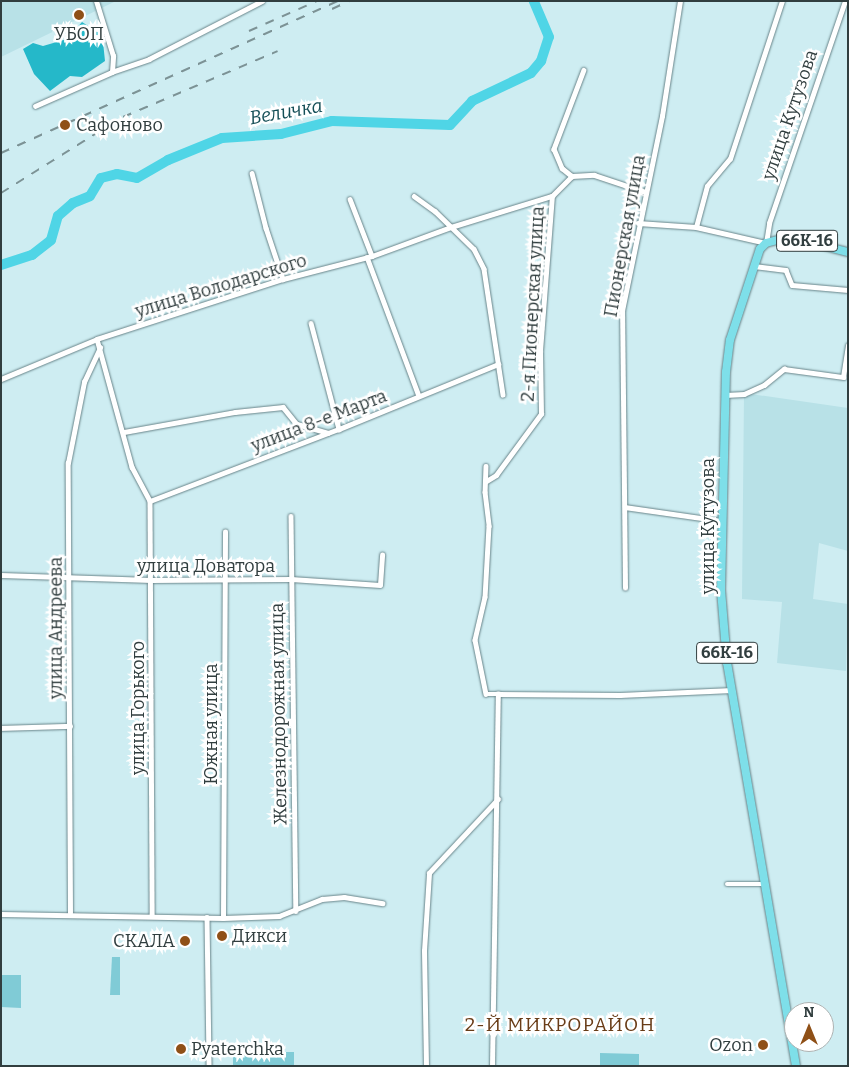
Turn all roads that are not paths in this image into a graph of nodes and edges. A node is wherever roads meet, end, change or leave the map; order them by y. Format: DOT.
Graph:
graph roads {
  1 [pos="96,1"];
  2 [pos="262,1"];
  3 [pos="680,1"];
  4 [pos="782,1"];
  5 [pos="845,1"];
  6 [pos="584,70"];
  7 [pos="112,72"];
  8 [pos="35,106"];
  9 [pos="252,173"];
  10 [pos="572,176"];
  11 [pos="644,192"];
  12 [pos="414,196"];
  13 [pos="552,196"];
  14 [pos="350,199"];
  15 [pos="638,223"];
  16 [pos="451,227"];
  17 [pos="696,227"];
  18 [pos="766,243"];
  19 [pos="848,252"];
  20 [pos="372,256"];
  21 [pos="367,257"];
  22 [pos="752,266"];
  23 [pos="284,279"];
  24 [pos="848,290"];
  25 [pos="311,323"];
  26 [pos="97,339"];
  27 [pos="848,345"];
  28 [pos="100,348"];
  29 [pos="498,364"];
  30 [pos="1,379"];
  31 [pos="503,395"];
  32 [pos="725,395"];
  33 [pos="419,396"];
  34 [pos="339,429"];
  35 [pos="124,432"];
  36 [pos="328,433"];
  37 [pos="486,466"];
  38 [pos="485,482"];
  39 [pos="150,500"];
  40 [pos="625,507"];
  41 [pos="292,516"];
  42 [pos="722,521"];
  43 [pos="225,532"];
  44 [pos="382,555"];
  45 [pos="1,575"];
  46 [pos="70,579"];
  47 [pos="151,580"];
  48 [pos="291,580"];
  49 [pos="224,581"];
  50 [pos="625,588"];
  51 [pos="732,690"];
  52 [pos="498,694"];
  53 [pos="70,726"];
  54 [pos="1,728"];
  55 [pos="498,799"];
  56 [pos="726,884"];
  57 [pos="766,884"];
  58 [pos="383,903"];
  59 [pos="296,911"];
  60 [pos="70,913"];
  61 [pos="1,914"];
  62 [pos="152,915"];
  63 [pos="207,917"];
  64 [pos="223,918"];
  65 [pos="209,1066"];
  66 [pos="426,1066"];
  67 [pos="492,1066"];
  68 [pos="796,1066"];
  1 -- 7 [label="street"];
  2 -- 7 [label="street"];
  3 -- 11 [label="street, Пионерская улица"];
  4 -- 17 [label="street"];
  5 -- 18 [label="street, улица Кутузова"];
  6 -- 10 [label="street"];
  7 -- 8 [label="street"];
  9 -- 23 [label="street"];
  10 -- 11 [label="street"];
  10 -- 13 [label="street, улица Володарского"];
  11 -- 15 [label="street, Пионерская улица"];
  12 -- 16 [label="street"];
  13 -- 16 [label="street, улица Володарского"];
  13 -- 38 [label="street, 2-я Пионерская улица"];
  14 -- 20 [label="street"];
  15 -- 17 [label="street"];
  15 -- 40 [label="street, Пионерская улица"];
  16 -- 20 [label="street, улица Володарского"];
  16 -- 29 [label="street"];
  17 -- 18 [label="street"];
  18 -- 19 [label="main road, 66К-16"];
  18 -- 22 [label="main road, улица Кутузова / 66К-16"];
  20 -- 21 [label="street, улица Володарского"];
  21 -- 23 [label="street, улица Володарского"];
  21 -- 33 [label="street"];
  22 -- 24 [label="street"];
  22 -- 32 [label="main road, улица Кутузова / 66К-16"];
  23 -- 26 [label="street, улица Володарского"];
  25 -- 34 [label="street"];
  26 -- 28 [label="street"];
  26 -- 30 [label="street, улица Володарского"];
  27 -- 32 [label="street"];
  28 -- 35 [label="street"];
  28 -- 46 [label="street, улица Андреева"];
  29 -- 31 [label="street"];
  29 -- 33 [label="street, улица 8-е Марта"];
  32 -- 42 [label="main road, улица Кутузова / 66К-16"];
  33 -- 34 [label="street, улица 8-е Марта"];
  34 -- 36 [label="street, улица 8-е Марта"];
  35 -- 36 [label="street"];
  35 -- 39 [label="street"];
  36 -- 39 [label="street, улица 8-е Марта"];
  37 -- 38 [label="street"];
  38 -- 52 [label="street"];
  39 -- 47 [label="street, улица Горького"];
  40 -- 42 [label="street"];
  40 -- 50 [label="street, Пионерская улица"];
  41 -- 48 [label="street, Железнодорожная улица"];
  42 -- 51 [label="main road, улица Кутузова / 66К-16"];
  43 -- 49 [label="street, Южная улица"];
  44 -- 48 [label="street, улица Доватора"];
  45 -- 46 [label="street, улица Доватора"];
  46 -- 47 [label="street, улица Доватора"];
  46 -- 53 [label="street, улица Андреева"];
  47 -- 49 [label="street, улица Доватора"];
  47 -- 62 [label="street, улица Горького"];
  48 -- 49 [label="street, улица Доватора"];
  48 -- 59 [label="street, Железнодорожная улица"];
  49 -- 64 [label="street, Южная улица"];
  51 -- 52 [label="street"];
  51 -- 57 [label="main road, улица Кутузова / 66К-16"];
  52 -- 55 [label="street"];
  53 -- 54 [label="street"];
  53 -- 60 [label="street, улица Андреева"];
  55 -- 66 [label="street"];
  55 -- 67 [label="street"];
  56 -- 57 [label="street"];
  57 -- 68 [label="main road, улица Кутузова / 66К-16"];
  58 -- 59 [label="street"];
  59 -- 64 [label="street"];
  60 -- 61 [label="street"];
  60 -- 62 [label="street"];
  62 -- 63 [label="street"];
  63 -- 64 [label="street"];
  63 -- 65 [label="street"];
}
